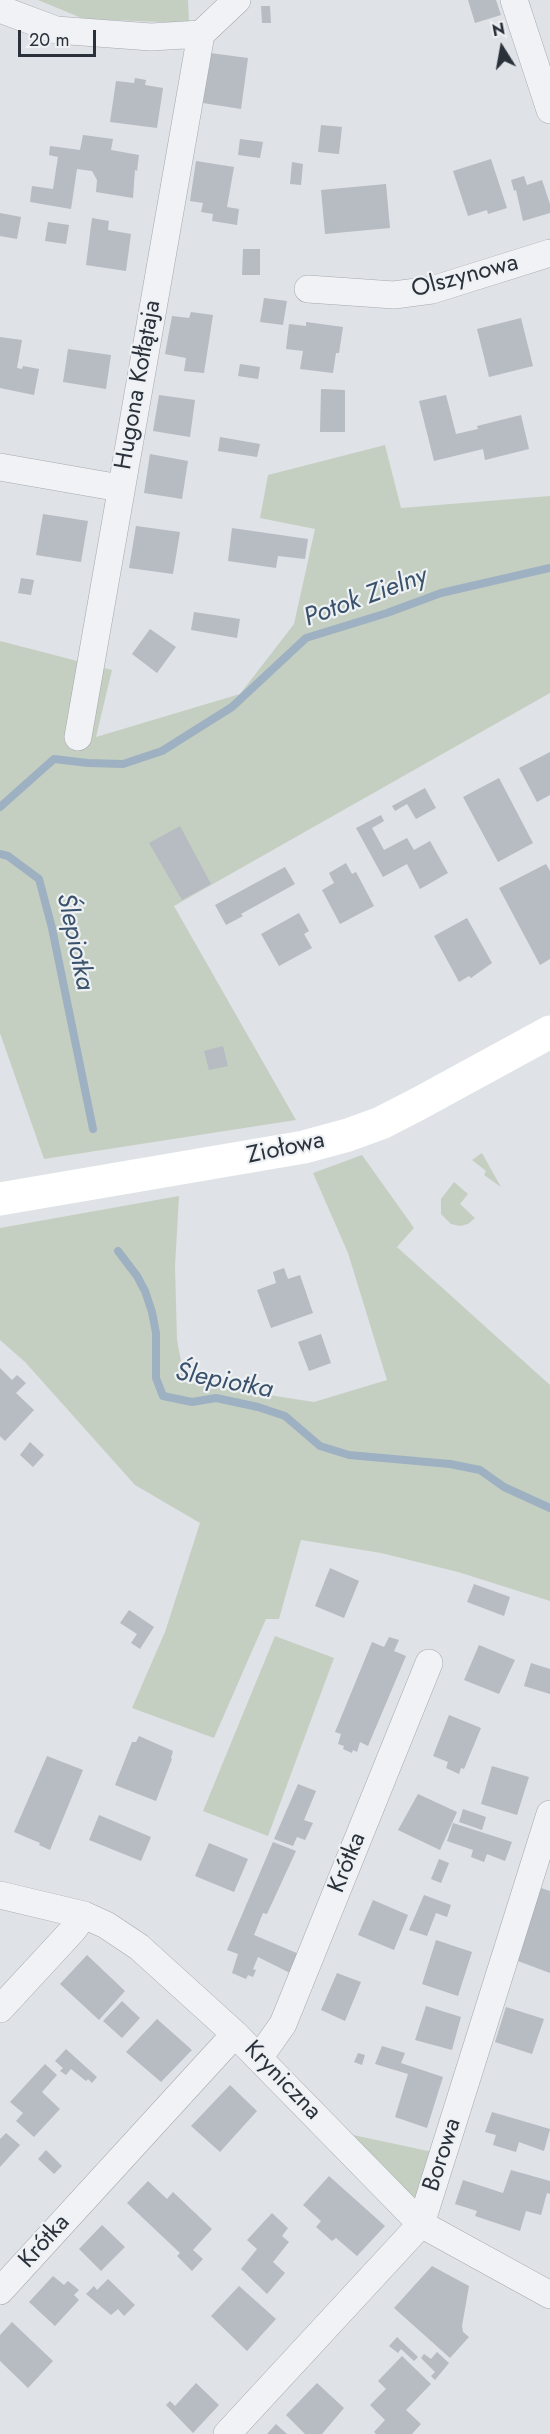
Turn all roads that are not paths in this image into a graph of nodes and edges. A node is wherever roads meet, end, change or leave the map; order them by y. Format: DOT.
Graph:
graph roads {
  1 [pos="237,0"];
  2 [pos="514,0"];
  3 [pos="0,9"];
  4 [pos="201,34"];
  5 [pos="550,110"];
  6 [pos="550,253"];
  7 [pos="308,289"];
  8 [pos="0,467"];
  9 [pos="120,488"];
  10 [pos="78,736"];
  11 [pos="550,1032"];
  12 [pos="0,1199"];
  13 [pos="429,1664"];
  14 [pos="550,1814"];
  15 [pos="0,1895"];
  16 [pos="84,1915"];
  17 [pos="0,2009"];
  18 [pos="236,2034"];
  19 [pos="259,2058"];
  20 [pos="421,2224"];
  21 [pos="0,2291"];
  22 [pos="550,2295"];
  23 [pos="227,2434"];
  1 -- 4 [label="street"];
  2 -- 5 [label="street"];
  3 -- 4 [label="street"];
  4 -- 9 [label="street, Hugona Kołłątaja"];
  6 -- 7 [label="street, Olszynowa"];
  8 -- 9 [label="street"];
  9 -- 10 [label="street, Hugona Kołłątaja"];
  11 -- 12 [label="street, Ziołowa"];
  13 -- 19 [label="street, Krótka"];
  14 -- 20 [label="street, Borowa"];
  15 -- 16 [label="street, Kryniczna"];
  16 -- 17 [label="street"];
  16 -- 18 [label="street, Kryniczna"];
  18 -- 19 [label="street, Kryniczna"];
  18 -- 21 [label="street, Krótka"];
  19 -- 20 [label="street, Kryniczna"];
  20 -- 22 [label="street, Kryniczna"];
  20 -- 23 [label="street, Borowa"];
}
